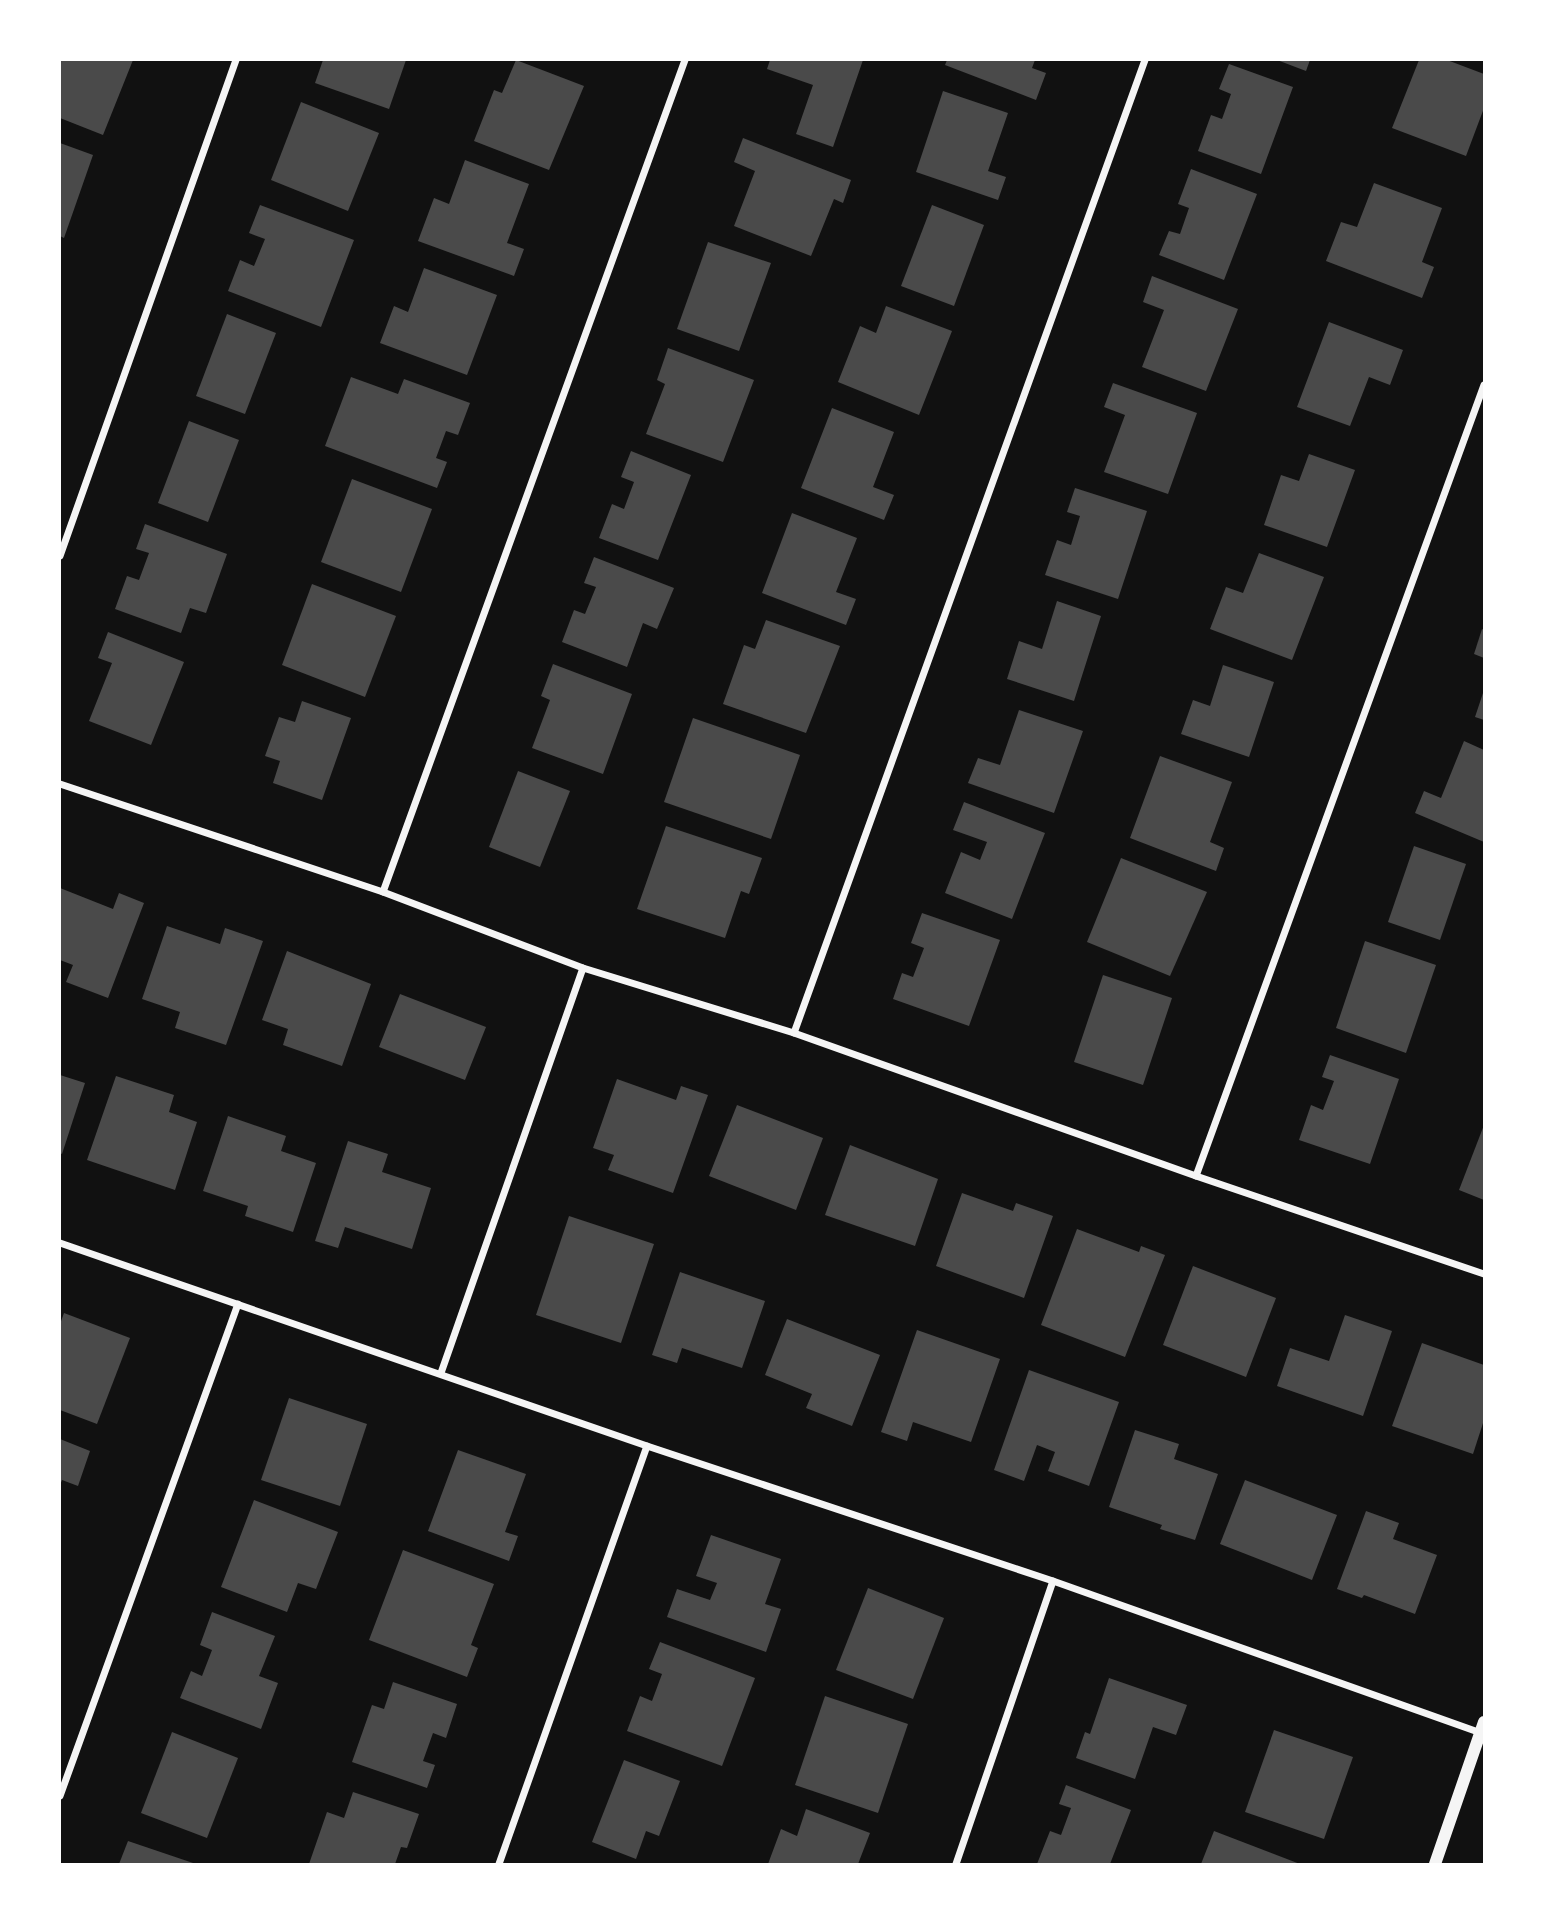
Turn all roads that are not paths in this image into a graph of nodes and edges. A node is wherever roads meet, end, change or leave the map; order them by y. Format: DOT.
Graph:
graph roads {
  1 [pos="236,60"];
  2 [pos="685,60"];
  3 [pos="1145,60"];
  4 [pos="1485,385"];
  5 [pos="60,556"];
  6 [pos="60,784"];
  7 [pos="383,892"];
  8 [pos="583,968"];
  9 [pos="794,1033"];
  10 [pos="1196,1176"];
  11 [pos="60,1243"];
  12 [pos="1485,1274"];
  13 [pos="238,1304"];
  14 [pos="440,1373"];
  15 [pos="647,1446"];
  16 [pos="1053,1581"];
  17 [pos="1483,1727"];
  18 [pos="60,1796"];
  19 [pos="499,1864"];
  20 [pos="956,1864"];
  21 [pos="1435,1864"];
  1 -- 5 [label="street"];
  2 -- 7 [label="street"];
  3 -- 9 [label="street"];
  4 -- 10 [label="street"];
  6 -- 7 [label="street"];
  7 -- 8 [label="street"];
  8 -- 9 [label="street"];
  8 -- 14 [label="street"];
  9 -- 10 [label="street"];
  10 -- 12 [label="street"];
  11 -- 13 [label="street"];
  13 -- 14 [label="street"];
  13 -- 18 [label="street"];
  14 -- 15 [label="street"];
  15 -- 16 [label="street"];
  15 -- 19 [label="street"];
  16 -- 17 [label="street"];
  16 -- 20 [label="street"];
  17 -- 21 [label="street"];
}
